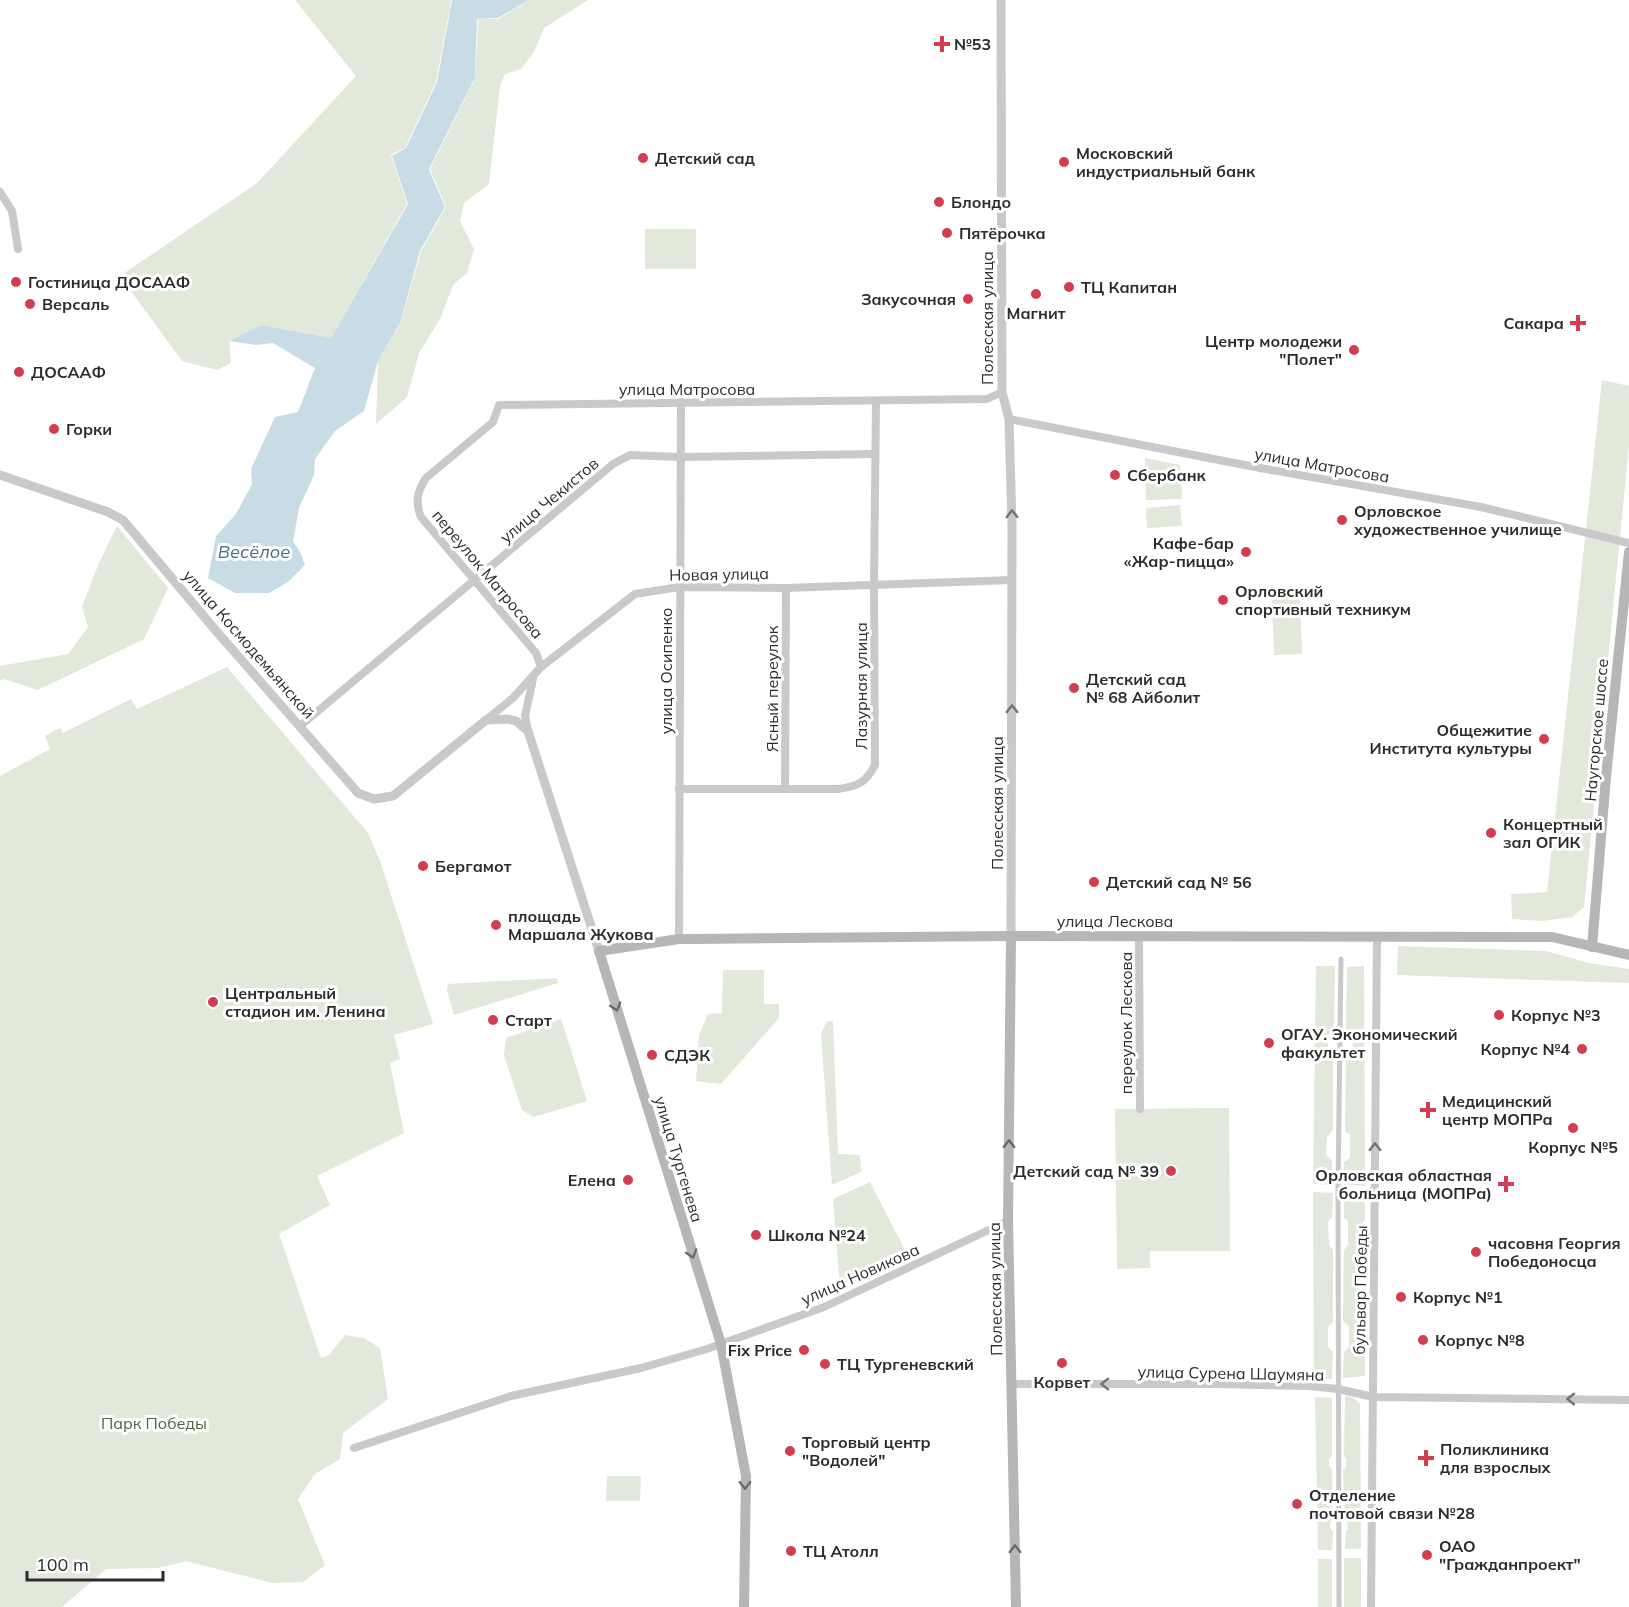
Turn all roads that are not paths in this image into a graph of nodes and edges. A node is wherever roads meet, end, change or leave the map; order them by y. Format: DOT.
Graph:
graph roads {
  1 [pos="1001,0"];
  2 [pos="0,192"];
  3 [pos="18,249"];
  4 [pos="1002,392"];
  5 [pos="876,401"];
  6 [pos="681,402"];
  7 [pos="1009,419"];
  8 [pos="875,454"];
  9 [pos="680,457"];
  10 [pos="0,475"];
  11 [pos="417,498"];
  12 [pos="1629,543"];
  13 [pos="1629,552"];
  14 [pos="475,579"];
  15 [pos="1012,580"];
  16 [pos="874,585"];
  17 [pos="680,587"];
  18 [pos="786,588"];
  19 [pos="541,667"];
  20 [pos="534,677"];
  21 [pos="486,720"];
  22 [pos="300,726"];
  23 [pos="528,731"];
  24 [pos="679,789"];
  25 [pos="785,789"];
  26 [pos="358,794"];
  27 [pos="1011,936"];
  28 [pos="1139,936"];
  29 [pos="1377,937"];
  30 [pos="679,939"];
  31 [pos="1592,947"];
  32 [pos="599,951"];
  33 [pos="1629,955"];
  34 [pos="1341,959"];
  35 [pos="1140,1109"];
  36 [pos="1008,1221"];
  37 [pos="721,1344"];
  38 [pos="1012,1384"];
  39 [pos="1338,1389"];
  40 [pos="1373,1397"];
  41 [pos="1629,1400"];
  42 [pos="354,1448"];
  43 [pos="744,1607"];
  44 [pos="1016,1607"];
  45 [pos="1338,1607"];
  46 [pos="1371,1607"];
  1 -- 4 [label="street, Полесская улица"];
  2 -- 3 [label="street"];
  4 -- 5 [label="street, улица Матросова"];
  4 -- 7 [label="street, Полесская улица"];
  5 -- 6 [label="street, улица Матросова"];
  5 -- 8 [label="street, Лазурная улица"];
  6 -- 9 [label="street, улица Осипенко"];
  6 -- 11 [label="street, улица Матросова"];
  7 -- 12 [label="street, улица Матросова"];
  15 -- 7 [label="street, Полесская улица, one-way"];
  8 -- 9 [label="street, улица Чекистов"];
  8 -- 16 [label="street, Лазурная улица"];
  9 -- 14 [label="street, улица Чекистов"];
  9 -- 17 [label="street, улица Осипенко"];
  10 -- 22 [label="street, улица Космодемьянской"];
  11 -- 14 [label="street, переулок Матросова"];
  13 -- 31 [label="main road, Наугорское шоссе"];
  14 -- 19 [label="street, переулок Матросова"];
  14 -- 22 [label="street, улица Чекистов"];
  15 -- 16 [label="street, Новая улица"];
  27 -- 15 [label="street, Полесская улица, one-way"];
  16 -- 18 [label="street, Новая улица"];
  16 -- 25 [label="street, Лазурная улица"];
  17 -- 18 [label="street, Новая улица"];
  17 -- 19 [label="street, Новая улица"];
  17 -- 24 [label="street, улица Осипенко"];
  18 -- 25 [label="street, Ясный переулок"];
  19 -- 20 [label="street, Новая улица"];
  20 -- 21 [label="street, Новая улица"];
  20 -- 23 [label="street"];
  21 -- 23 [label="street"];
  21 -- 26 [label="street, Новая улица"];
  22 -- 26 [label="street, улица Космодемьянской"];
  23 -- 32 [label="street, улица Тургенева"];
  24 -- 25 [label="street, Лазурная улица"];
  24 -- 30 [label="street, улица Осипенко"];
  27 -- 28 [label="main road, улица Лескова"];
  27 -- 30 [label="main road, улица Лескова"];
  36 -- 27 [label="main road, Полесская улица, one-way"];
  28 -- 29 [label="main road, улица Лескова"];
  28 -- 35 [label="street, переулок Лескова"];
  29 -- 31 [label="main road, улица Лескова"];
  40 -- 29 [label="street, бульвар Победы, one-way"];
  30 -- 32 [label="main road, улица Лескова"];
  31 -- 33 [label="main road, улица Лескова"];
  32 -- 37 [label="main road, улица Тургенева, one-way"];
  34 -- 39 [label="street, бульвар Победы"];
  36 -- 37 [label="street, улица Новикова"];
  36 -- 38 [label="main road, Полесская улица"];
  37 -- 42 [label="street, улица Новикова"];
  37 -- 43 [label="main road, улица Тургенева, one-way"];
  39 -- 38 [label="street, улица Сурена Шаумяна, one-way"];
  44 -- 38 [label="main road, Полесская улица, one-way"];
  39 -- 40 [label="street, улица Сурена Шаумяна"];
  39 -- 45 [label="street, бульвар Победы"];
  41 -- 40 [label="street, улица Сурена Шаумяна, one-way"];
  40 -- 46 [label="street, бульвар Победы"];
}
